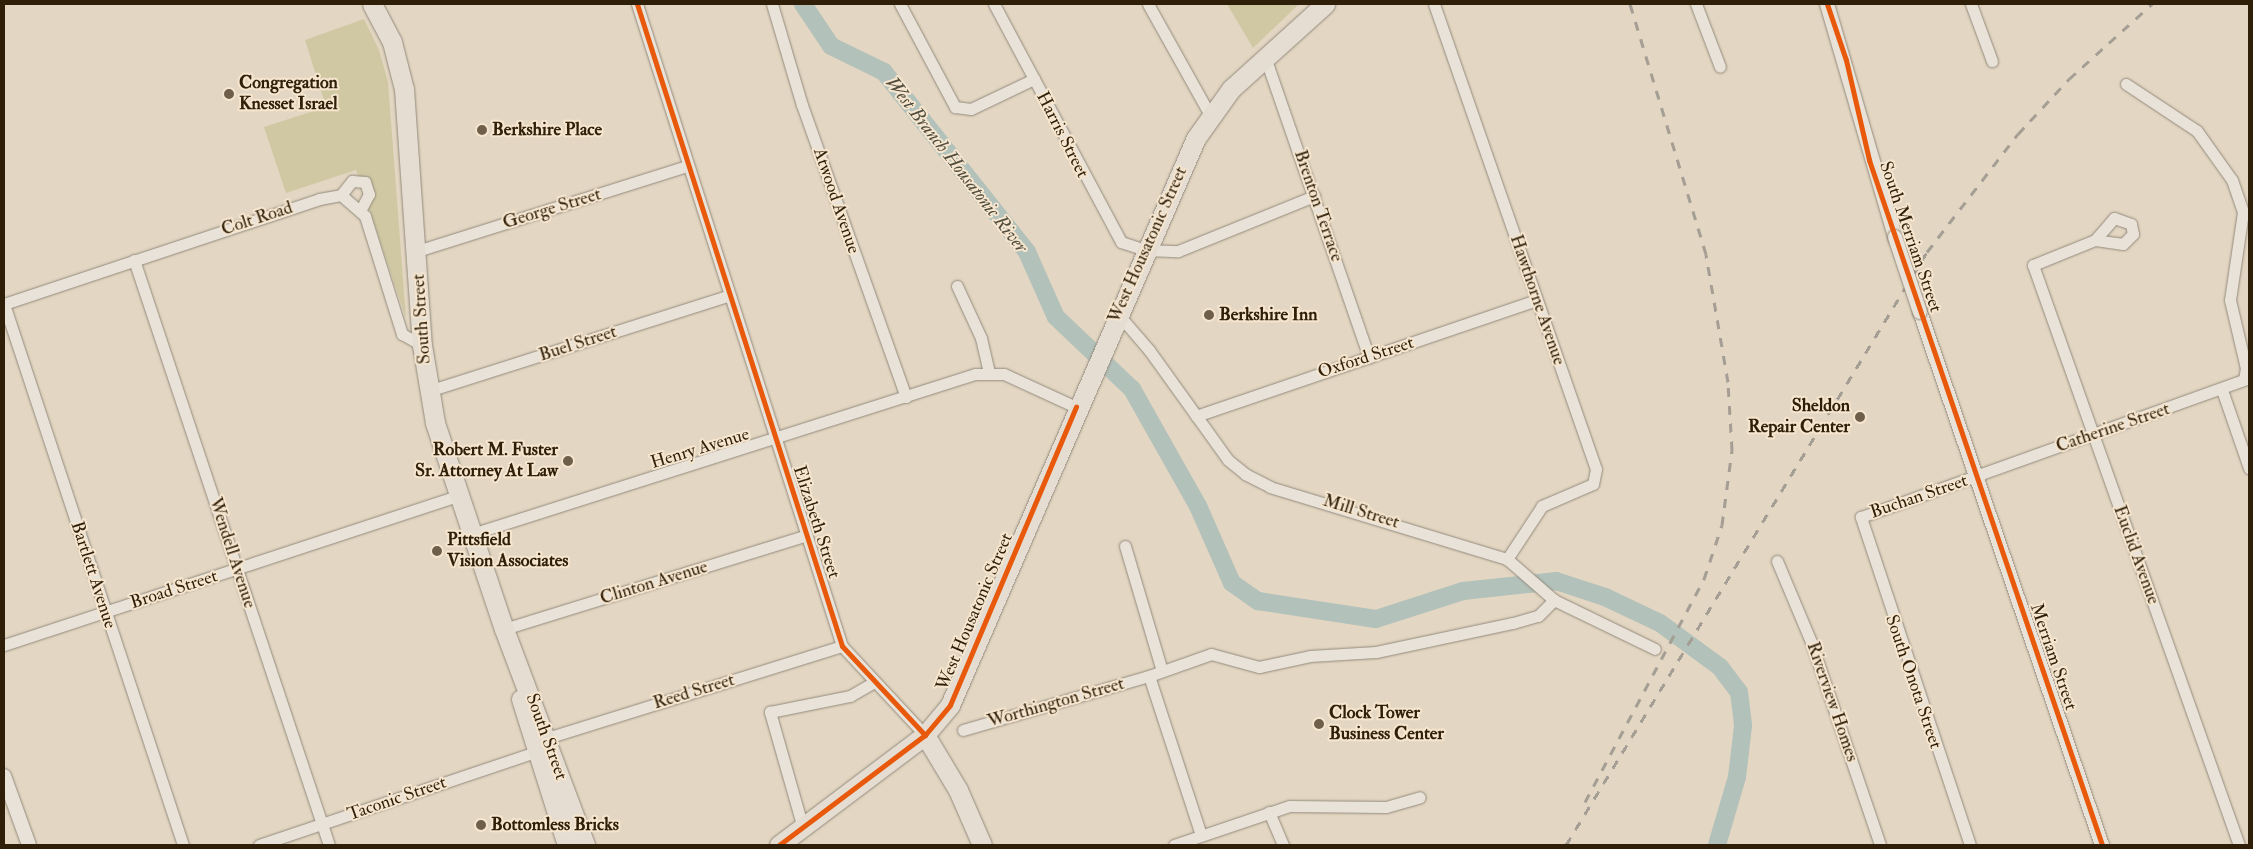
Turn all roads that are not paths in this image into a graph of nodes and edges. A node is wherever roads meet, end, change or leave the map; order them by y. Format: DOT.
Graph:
graph roads {
  1 [pos="374,4"];
  2 [pos="636,4"];
  3 [pos="772,4"];
  4 [pos="900,4"];
  5 [pos="994,4"];
  6 [pos="1148,4"];
  7 [pos="1325,4"];
  8 [pos="1434,4"];
  9 [pos="1696,4"];
  10 [pos="1827,4"];
  11 [pos="1970,4"];
  12 [pos="1265,57"];
  13 [pos="1992,61"];
  14 [pos="1720,67"];
  15 [pos="1034,79"];
  16 [pos="2126,84"];
  17 [pos="1210,115"];
  18 [pos="687,166"];
  19 [pos="341,195"];
  20 [pos="1314,196"];
  21 [pos="361,209"];
  22 [pos="2095,240"];
  23 [pos="1145,250"];
  24 [pos="417,251"];
  25 [pos="134,260"];
  26 [pos="957,286"];
  27 [pos="728,296"];
  28 [pos="1536,300"];
  29 [pos="4,304"];
  30 [pos="1115,320"];
  31 [pos="422,345"];
  32 [pos="1369,357"];
  33 [pos="989,372"];
  34 [pos="2246,378"];
  35 [pos="2222,390"];
  36 [pos="428,391"];
  37 [pos="906,397"];
  38 [pos="1076,408"];
  39 [pos="1196,416"];
  40 [pos="2092,434"];
  41 [pos="775,440"];
  42 [pos="2249,468"];
  43 [pos="1977,477"];
  44 [pos="458,496"];
  45 [pos="1861,517"];
  46 [pos="472,534"];
  47 [pos="805,536"];
  48 [pos="1125,546"];
  49 [pos="1506,559"];
  50 [pos="1778,561"];
  51 [pos="237,569"];
  52 [pos="1554,600"];
  53 [pos="105,612"];
  54 [pos="504,629"];
  55 [pos="4,646"];
  56 [pos="842,646"];
  57 [pos="1654,649"];
  58 [pos="1162,671"];
  59 [pos="1149,676"];
  60 [pos="874,682"];
  61 [pos="963,730"];
  62 [pos="925,735"];
  63 [pos="541,745"];
  64 [pos="4,776"];
  65 [pos="1420,797"];
  66 [pos="1269,812"];
  67 [pos="322,824"];
  68 [pos="803,828"];
  69 [pos="1201,835"];
  70 [pos="29,845"];
  71 [pos="183,845"];
  72 [pos="259,845"];
  73 [pos="329,845"];
  74 [pos="568,845"];
  75 [pos="584,845"];
  76 [pos="779,845"];
  77 [pos="982,845"];
  78 [pos="1174,845"];
  79 [pos="1283,845"];
  80 [pos="1880,845"];
  81 [pos="1970,845"];
  82 [pos="2102,845"];
  83 [pos="2238,845"];
  1 -- 24 [label="highway, South Street"];
  2 -- 18 [label="street, Elizabeth Street"];
  3 -- 37 [label="street, Atwood Avenue"];
  4 -- 15 [label="street"];
  5 -- 15 [label="street, Harris Street"];
  6 -- 17 [label="street"];
  7 -- 12 [label="highway, West Housatonic Street"];
  8 -- 28 [label="street, Hawthorne Avenue"];
  9 -- 14 [label="street"];
  10 -- 43 [label="street, South Merriam Street, bridge"];
  11 -- 13 [label="street"];
  12 -- 17 [label="highway, West Housatonic Street"];
  12 -- 20 [label="street, Brenton Terrace"];
  15 -- 23 [label="street, Harris Street"];
  16 -- 34 [label="street"];
  17 -- 23 [label="highway, West Housatonic Street"];
  18 -- 24 [label="street, George Street"];
  18 -- 27 [label="street, Elizabeth Street"];
  19 -- 21 [label="street"];
  19 -- 21 [label="street, Colt Road"];
  19 -- 25 [label="street, Colt Road"];
  20 -- 23 [label="street, Harris Street"];
  20 -- 32 [label="street, Brenton Terrace"];
  21 -- 31 [label="street"];
  22 -- 40 [label="street, Euclid Avenue"];
  23 -- 30 [label="highway, West Housatonic Street"];
  24 -- 31 [label="highway, South Street"];
  25 -- 29 [label="street, Colt Road"];
  25 -- 51 [label="street, Wendell Avenue"];
  26 -- 33 [label="street"];
  27 -- 36 [label="street, Buel Street"];
  27 -- 41 [label="street, Elizabeth Street"];
  28 -- 32 [label="street, Oxford Street"];
  28 -- 49 [label="street, Hawthorne Avenue"];
  29 -- 53 [label="street, Bartlett Avenue"];
  30 -- 38 [label="highway, West Housatonic Street"];
  30 -- 39 [label="street, Mill Street"];
  31 -- 36 [label="highway, South Street"];
  32 -- 39 [label="street, Oxford Street"];
  33 -- 37 [label="street, Henry Avenue"];
  33 -- 38 [label="street"];
  34 -- 35 [label="street, Catherine Street"];
  35 -- 40 [label="street, Catherine Street"];
  35 -- 42 [label="street"];
  36 -- 44 [label="highway, South Street"];
  37 -- 41 [label="street, Henry Avenue"];
  38 -- 62 [label="highway, West Housatonic Street"];
  39 -- 49 [label="street, Mill Street"];
  40 -- 43 [label="street, Catherine Street"];
  40 -- 83 [label="street, Euclid Avenue"];
  41 -- 46 [label="street, Henry Avenue"];
  41 -- 47 [label="street, Elizabeth Street"];
  43 -- 45 [label="street, Buchan Street"];
  43 -- 82 [label="street, Merriam Street"];
  44 -- 46 [label="highway, South Street"];
  44 -- 51 [label="street, Broad Street"];
  45 -- 81 [label="street, South Onota Street"];
  46 -- 54 [label="highway, South Street"];
  47 -- 54 [label="street, Clinton Avenue"];
  47 -- 56 [label="street, Elizabeth Street"];
  48 -- 58 [label="street"];
  49 -- 52 [label="street, Mill Street"];
  50 -- 80 [label="street, Riverview Homes"];
  51 -- 53 [label="street, Broad Street"];
  51 -- 67 [label="street, Wendell Avenue"];
  52 -- 57 [label="street, Mill Street"];
  52 -- 58 [label="street, Worthington Street"];
  53 -- 55 [label="street, Broad Street"];
  53 -- 71 [label="street, Bartlett Avenue"];
  54 -- 63 [label="highway, South Street"];
  56 -- 60 [label="street, Elizabeth Street"];
  56 -- 63 [label="street, Reed Street"];
  58 -- 59 [label="street, Worthington Street"];
  59 -- 61 [label="street, Worthington Street"];
  59 -- 69 [label="street"];
  60 -- 62 [label="street, Elizabeth Street"];
  60 -- 68 [label="street"];
  62 -- 68 [label="highway, West Housatonic Street"];
  62 -- 77 [label="highway"];
  63 -- 67 [label="street, Taconic Street"];
  63 -- 74 [label="highway, South Street"];
  63 -- 75 [label="highway, South Street"];
  64 -- 70 [label="street"];
  65 -- 66 [label="street"];
  66 -- 69 [label="street"];
  66 -- 79 [label="street"];
  67 -- 72 [label="street, Taconic Street"];
  67 -- 73 [label="street, Wendell Avenue"];
  68 -- 76 [label="highway, West Housatonic Street"];
  69 -- 78 [label="street"];
}
